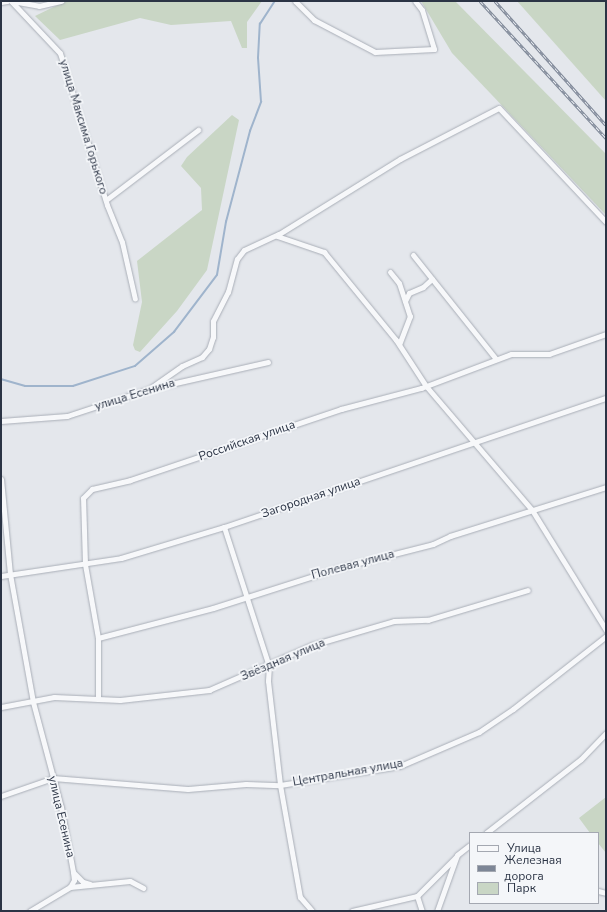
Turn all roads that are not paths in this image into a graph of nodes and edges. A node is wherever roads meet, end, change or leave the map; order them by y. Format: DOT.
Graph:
graph roads {
  1 [pos="7,1"];
  2 [pos="12,1"];
  3 [pos="61,1"];
  4 [pos="295,1"];
  5 [pos="415,1"];
  6 [pos="1,2"];
  7 [pos="198,130"];
  8 [pos="106,200"];
  9 [pos="606,222"];
  10 [pos="276,236"];
  11 [pos="413,255"];
  12 [pos="390,272"];
  13 [pos="432,279"];
  14 [pos="135,299"];
  15 [pos="405,301"];
  16 [pos="606,334"];
  17 [pos="399,344"];
  18 [pos="496,359"];
  19 [pos="268,362"];
  20 [pos="426,386"];
  21 [pos="148,389"];
  22 [pos="606,398"];
  23 [pos="1,421"];
  24 [pos="474,443"];
  25 [pos="1,479"];
  26 [pos="606,487"];
  27 [pos="532,510"];
  28 [pos="2,518"];
  29 [pos="224,527"];
  30 [pos="85,564"];
  31 [pos="10,574"];
  32 [pos="1,576"];
  33 [pos="528,590"];
  34 [pos="246,596"];
  35 [pos="606,630"];
  36 [pos="606,636"];
  37 [pos="98,638"];
  38 [pos="269,666"];
  39 [pos="98,699"];
  40 [pos="33,702"];
  41 [pos="1,707"];
  42 [pos="606,733"];
  43 [pos="53,778"];
  44 [pos="280,785"];
  45 [pos="1,796"];
  46 [pos="487,832"];
  47 [pos="469,846"];
  48 [pos="457,855"];
  49 [pos="74,872"];
  50 [pos="92,885"];
  51 [pos="70,887"];
  52 [pos="143,888"];
  53 [pos="417,896"];
  54 [pos="30,911"];
  55 [pos="312,911"];
  56 [pos="352,911"];
  57 [pos="422,911"];
  58 [pos="437,911"];
  1 -- 6 [label="street"];
  2 -- 3 [label="street, улица Максима Горького"];
  2 -- 8 [label="street, улица Максима Горького"];
  4 -- 5 [label="street"];
  7 -- 8 [label="street, улица Максима Горького"];
  8 -- 14 [label="street, улица Максима Горького"];
  9 -- 10 [label="street"];
  10 -- 17 [label="street"];
  10 -- 21 [label="street"];
  11 -- 13 [label="street"];
  12 -- 15 [label="street"];
  13 -- 15 [label="street"];
  13 -- 18 [label="street"];
  15 -- 17 [label="street"];
  16 -- 18 [label="street, Российская улица"];
  17 -- 20 [label="street"];
  18 -- 20 [label="street, Российская улица"];
  19 -- 21 [label="street, улица Есенина"];
  20 -- 24 [label="street"];
  20 -- 30 [label="street, Российская улица"];
  21 -- 23 [label="street, улица Есенина"];
  22 -- 24 [label="street, Загородная улица"];
  24 -- 27 [label="street"];
  24 -- 29 [label="street, Загородная улица"];
  25 -- 28 [label="street, улица Есенина"];
  26 -- 27 [label="street, Полевая улица"];
  27 -- 34 [label="street, Полевая улица"];
  27 -- 35 [label="street"];
  28 -- 31 [label="street, улица Есенина"];
  29 -- 30 [label="street, Загородная улица"];
  29 -- 34 [label="street"];
  30 -- 31 [label="street, Загородная улица"];
  30 -- 37 [label="street, Российская улица"];
  31 -- 32 [label="street"];
  31 -- 40 [label="street, улица Есенина"];
  33 -- 38 [label="street, Звёздная улица"];
  34 -- 37 [label="street, Полевая улица"];
  34 -- 38 [label="street"];
  36 -- 44 [label="street, Центральная улица"];
  37 -- 39 [label="street, Российская улица"];
  38 -- 39 [label="street, Звёздная улица"];
  38 -- 44 [label="street"];
  39 -- 40 [label="street, Звёздная улица"];
  40 -- 41 [label="street"];
  40 -- 43 [label="street, улица Есенина"];
  42 -- 46 [label="street"];
  43 -- 44 [label="street, Центральная улица"];
  43 -- 45 [label="street"];
  43 -- 49 [label="street, улица Есенина"];
  44 -- 55 [label="street"];
  47 -- 48 [label="street"];
  48 -- 53 [label="street"];
  48 -- 58 [label="street"];
  49 -- 50 [label="street"];
  49 -- 51 [label="street, улица Есенина"];
  50 -- 51 [label="street"];
  50 -- 52 [label="street"];
  51 -- 54 [label="street"];
  53 -- 56 [label="street"];
  53 -- 57 [label="street"];
}
